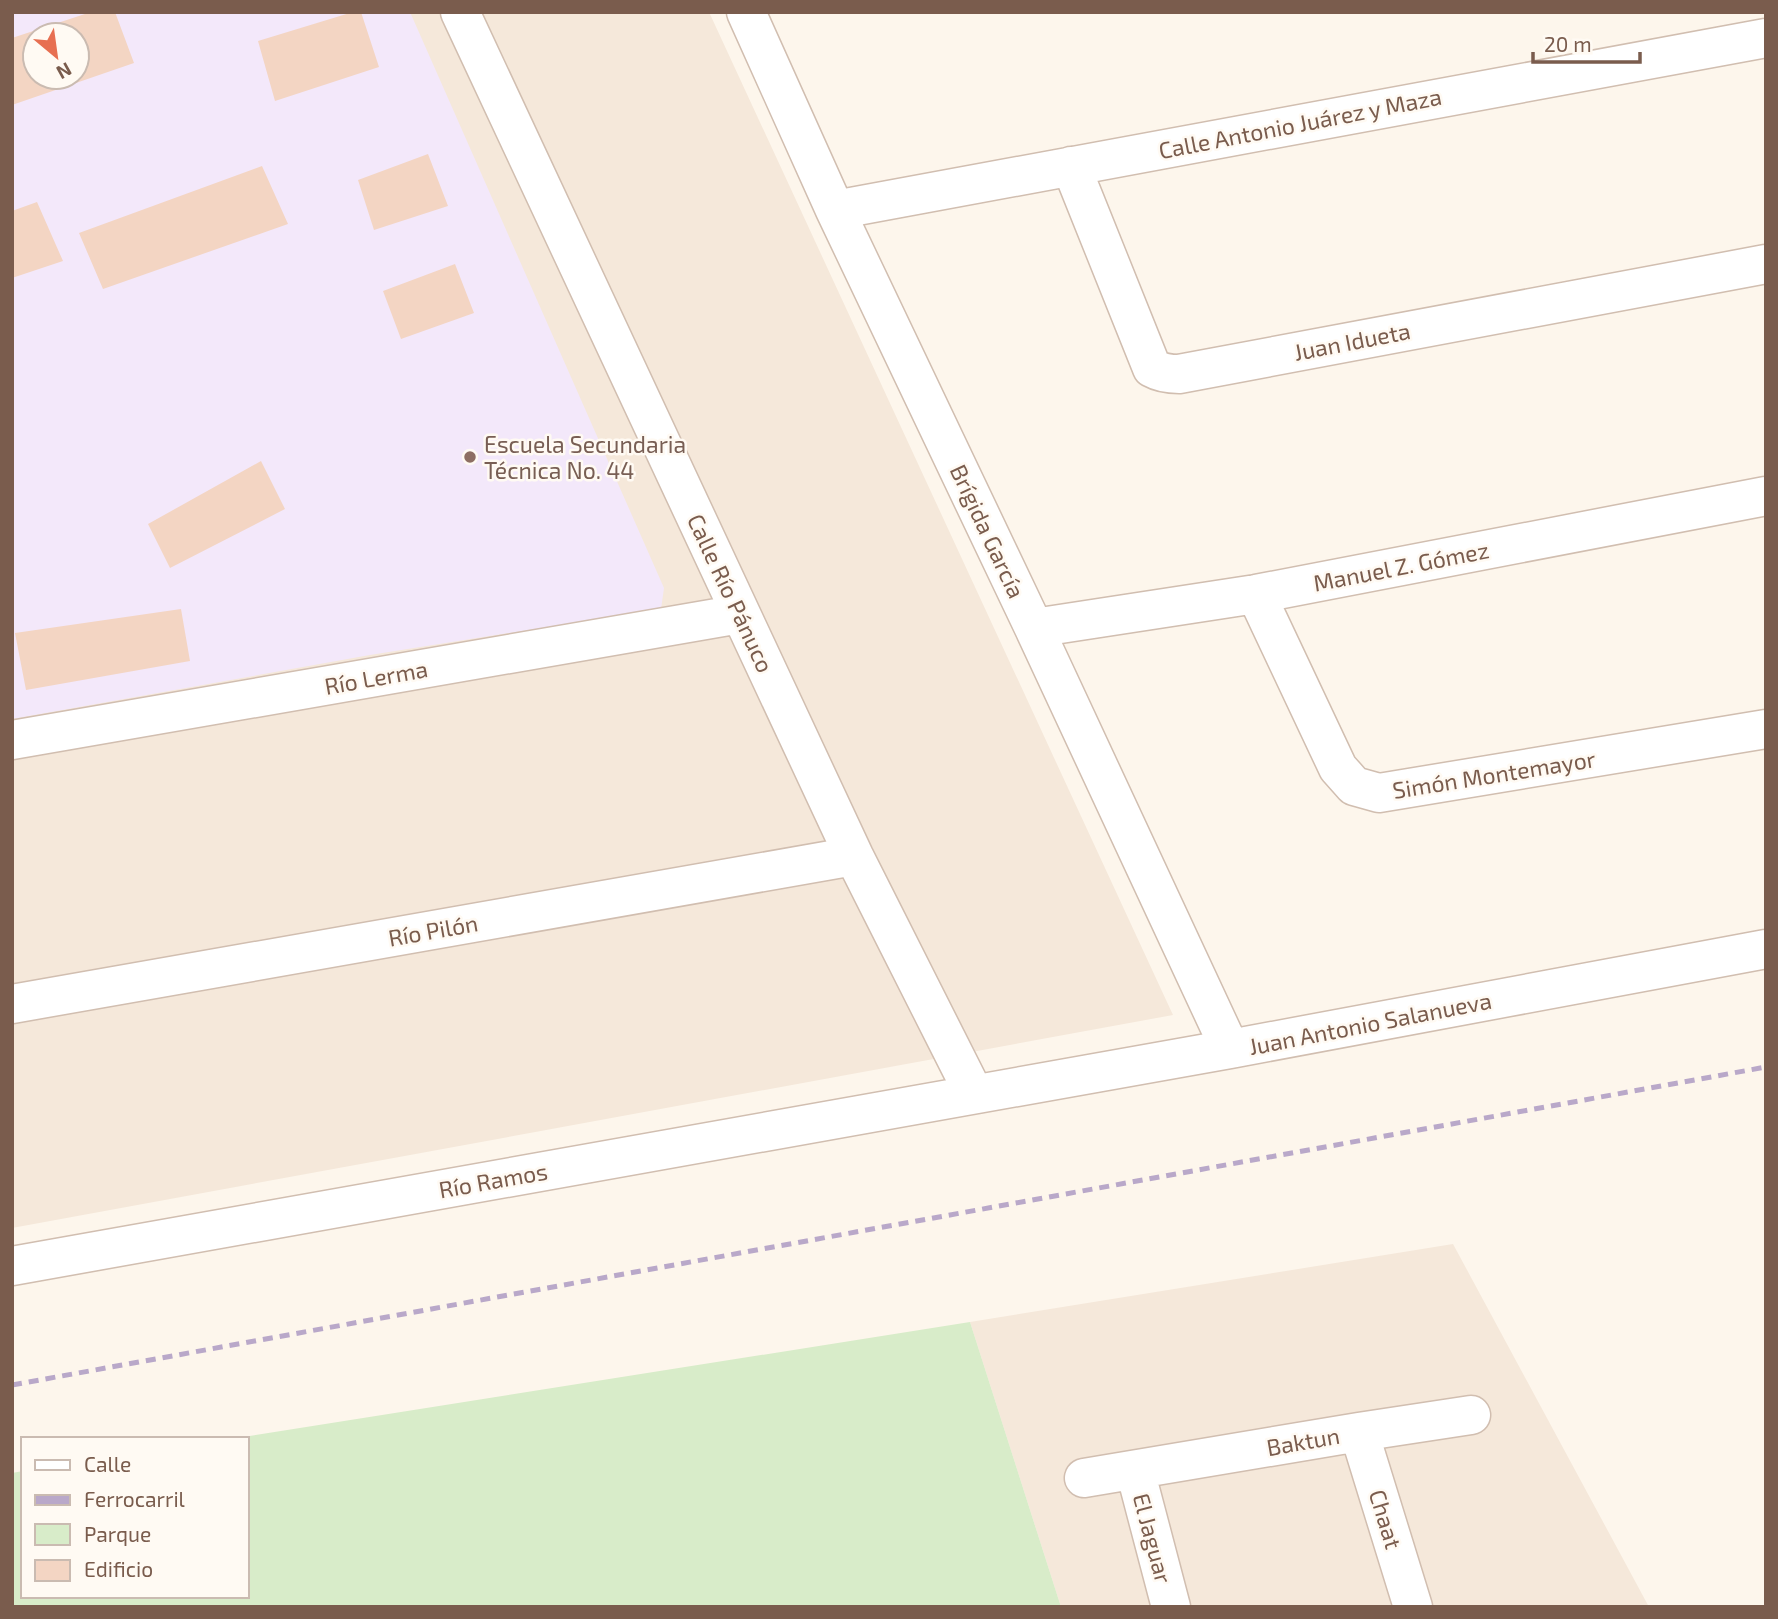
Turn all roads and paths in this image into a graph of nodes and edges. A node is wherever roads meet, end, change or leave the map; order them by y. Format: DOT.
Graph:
graph roads {
  1 [pos="460,12"];
  2 [pos="746,12"];
  3 [pos="1747,30"];
  4 [pos="1071,166"];
  5 [pos="835,210"];
  6 [pos="1766,264"];
  7 [pos="1766,496"];
  8 [pos="1256,594"];
  9 [pos="740,614"];
  10 [pos="1034,628"];
  11 [pos="1766,729"];
  12 [pos="12,740"];
  13 [pos="854,856"];
  14 [pos="1766,949"];
  15 [pos="12,1004"];
  16 [pos="1230,1049"];
  17 [pos="974,1094"];
  18 [pos="12,1266"];
  19 [pos="1471,1415"];
  20 [pos="1359,1432"];
  21 [pos="1135,1470"];
  22 [pos="1084,1478"];
  23 [pos="1171,1607"];
  24 [pos="1413,1607"];
  1 -- 9 [label="street, Calle Río Pánuco"];
  2 -- 5 [label="street, Brígida García"];
  3 -- 4 [label="street, Calle Antonio Juárez y Maza"];
  4 -- 5 [label="street, Calle Antonio Juárez y Maza"];
  4 -- 6 [label="street, Juan Idueta"];
  5 -- 10 [label="street, Brígida García"];
  7 -- 8 [label="street, Manuel Z. Gómez"];
  8 -- 10 [label="street, Manuel Z. Gómez"];
  8 -- 11 [label="street, Simón Montemayor"];
  9 -- 12 [label="street, Río Lerma"];
  9 -- 13 [label="street, Calle Río Pánuco"];
  10 -- 16 [label="street, Brígida García"];
  13 -- 15 [label="street, Río Pilón"];
  13 -- 17 [label="street, Calle Río Pánuco"];
  14 -- 16 [label="street, Juan Antonio Salanueva"];
  16 -- 17 [label="street, Juan Antonio Salanueva"];
  17 -- 18 [label="street, Río Ramos"];
  19 -- 20 [label="street, Baktun"];
  20 -- 21 [label="street, Baktun"];
  20 -- 24 [label="street, Chaat"];
  21 -- 22 [label="street, Baktun"];
  21 -- 23 [label="street, El Jaguar"];
}
